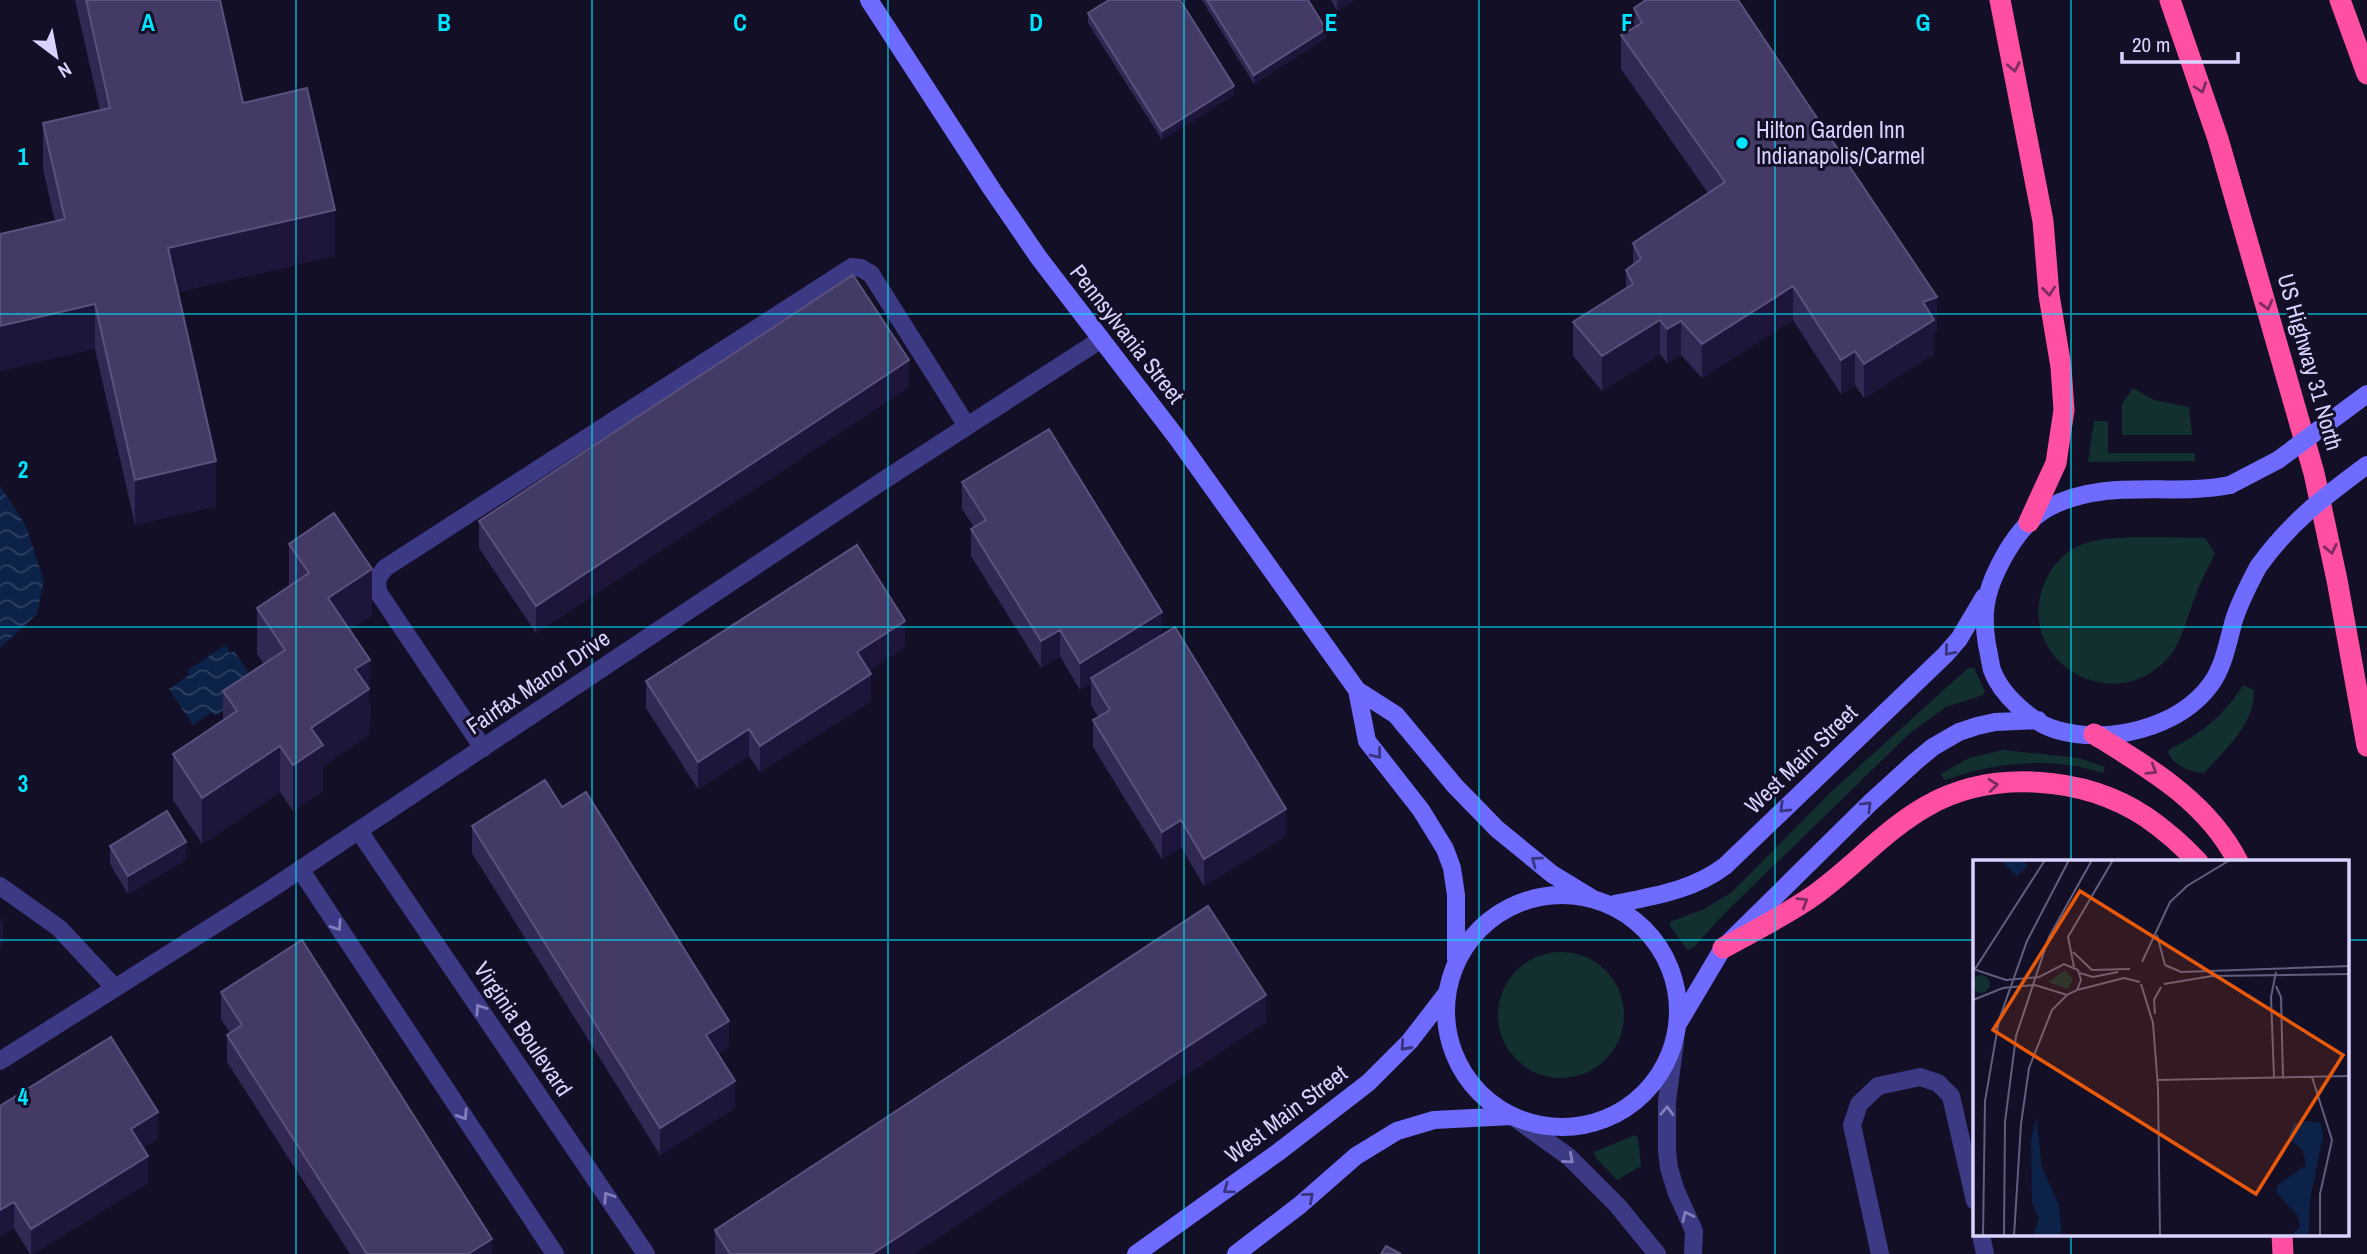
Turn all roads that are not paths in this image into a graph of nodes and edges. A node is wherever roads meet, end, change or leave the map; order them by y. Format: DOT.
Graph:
graph roads {
  1 [pos="869,0"];
  2 [pos="2000,0"];
  3 [pos="2170,0"];
  4 [pos="2340,0"];
  5 [pos="2367,74"];
  6 [pos="1100,340"];
  7 [pos="2367,394"];
  8 [pos="967,426"];
  9 [pos="2367,465"];
  10 [pos="2029,522"];
  11 [pos="1986,594"];
  12 [pos="1357,690"];
  13 [pos="2038,720"];
  14 [pos="2094,734"];
  15 [pos="2367,746"];
  16 [pos="483,748"];
  17 [pos="359,831"];
  18 [pos="2196,860"];
  19 [pos="2237,860"];
  20 [pos="300,869"];
  21 [pos="0,886"];
  22 [pos="1593,899"];
  23 [pos="1611,905"];
  24 [pos="1723,948"];
  25 [pos="1455,964"];
  26 [pos="115,988"];
  27 [pos="1447,993"];
  28 [pos="1679,1022"];
  29 [pos="1675,1042"];
  30 [pos="0,1061"];
  31 [pos="1513,1117"];
  32 [pos="1973,1192"];
  33 [pos="1981,1236"];
  34 [pos="2282,1236"];
  35 [pos="555,1254"];
  36 [pos="646,1254"];
  37 [pos="1136,1254"];
  38 [pos="1236,1254"];
  39 [pos="1657,1254"];
  40 [pos="1693,1254"];
  41 [pos="1880,1254"];
  42 [pos="1985,1254"];
  43 [pos="2283,1254"];
  1 -- 6 [label="main road, Pennsylvania Street"];
  2 -- 10 [label="highway, one-way"];
  3 -- 15 [label="highway, US Highway 31 North, one-way"];
  4 -- 5 [label="highway"];
  6 -- 8 [label="street, Fairfax Manor Drive"];
  6 -- 12 [label="main road, Pennsylvania Street"];
  7 -- 10 [label="main road, bridge"];
  8 -- 16 [label="street, Fairfax Manor Drive"];
  8 -- 16 [label="street"];
  9 -- 14 [label="main road, bridge"];
  10 -- 11 [label="main road, West Main Street"];
  11 -- 13 [label="main road"];
  11 -- 23 [label="main road, West Main Street, one-way"];
  22 -- 12 [label="main road, Pennsylvania Street, one-way"];
  12 -- 25 [label="main road, Pennsylvania Street, one-way"];
  13 -- 14 [label="main road"];
  24 -- 13 [label="main road, one-way"];
  14 -- 19 [label="highway, one-way"];
  16 -- 17 [label="street, Fairfax Manor Drive"];
  17 -- 20 [label="street, Fairfax Manor Drive"];
  36 -- 17 [label="street, Virginia Boulevard, one-way"];
  24 -- 18 [label="highway, one-way"];
  20 -- 26 [label="street, Fairfax Manor Drive"];
  20 -- 35 [label="street, one-way"];
  21 -- 26 [label="street"];
  22 -- 23 [label="main road"];
  22 -- 25 [label="main road"];
  23 -- 28 [label="main road"];
  24 -- 28 [label="main road"];
  25 -- 27 [label="main road"];
  26 -- 30 [label="street, Fairfax Manor Drive"];
  27 -- 31 [label="main road"];
  27 -- 37 [label="main road, West Main Street, one-way"];
  28 -- 29 [label="main road"];
  29 -- 31 [label="main road"];
  40 -- 29 [label="street, one-way"];
  38 -- 31 [label="main road, one-way"];
  31 -- 39 [label="street, one-way"];
  32 -- 41 [label="street"];
  33 -- 42 [label="street"];
  34 -- 43 [label="highway"];
}
